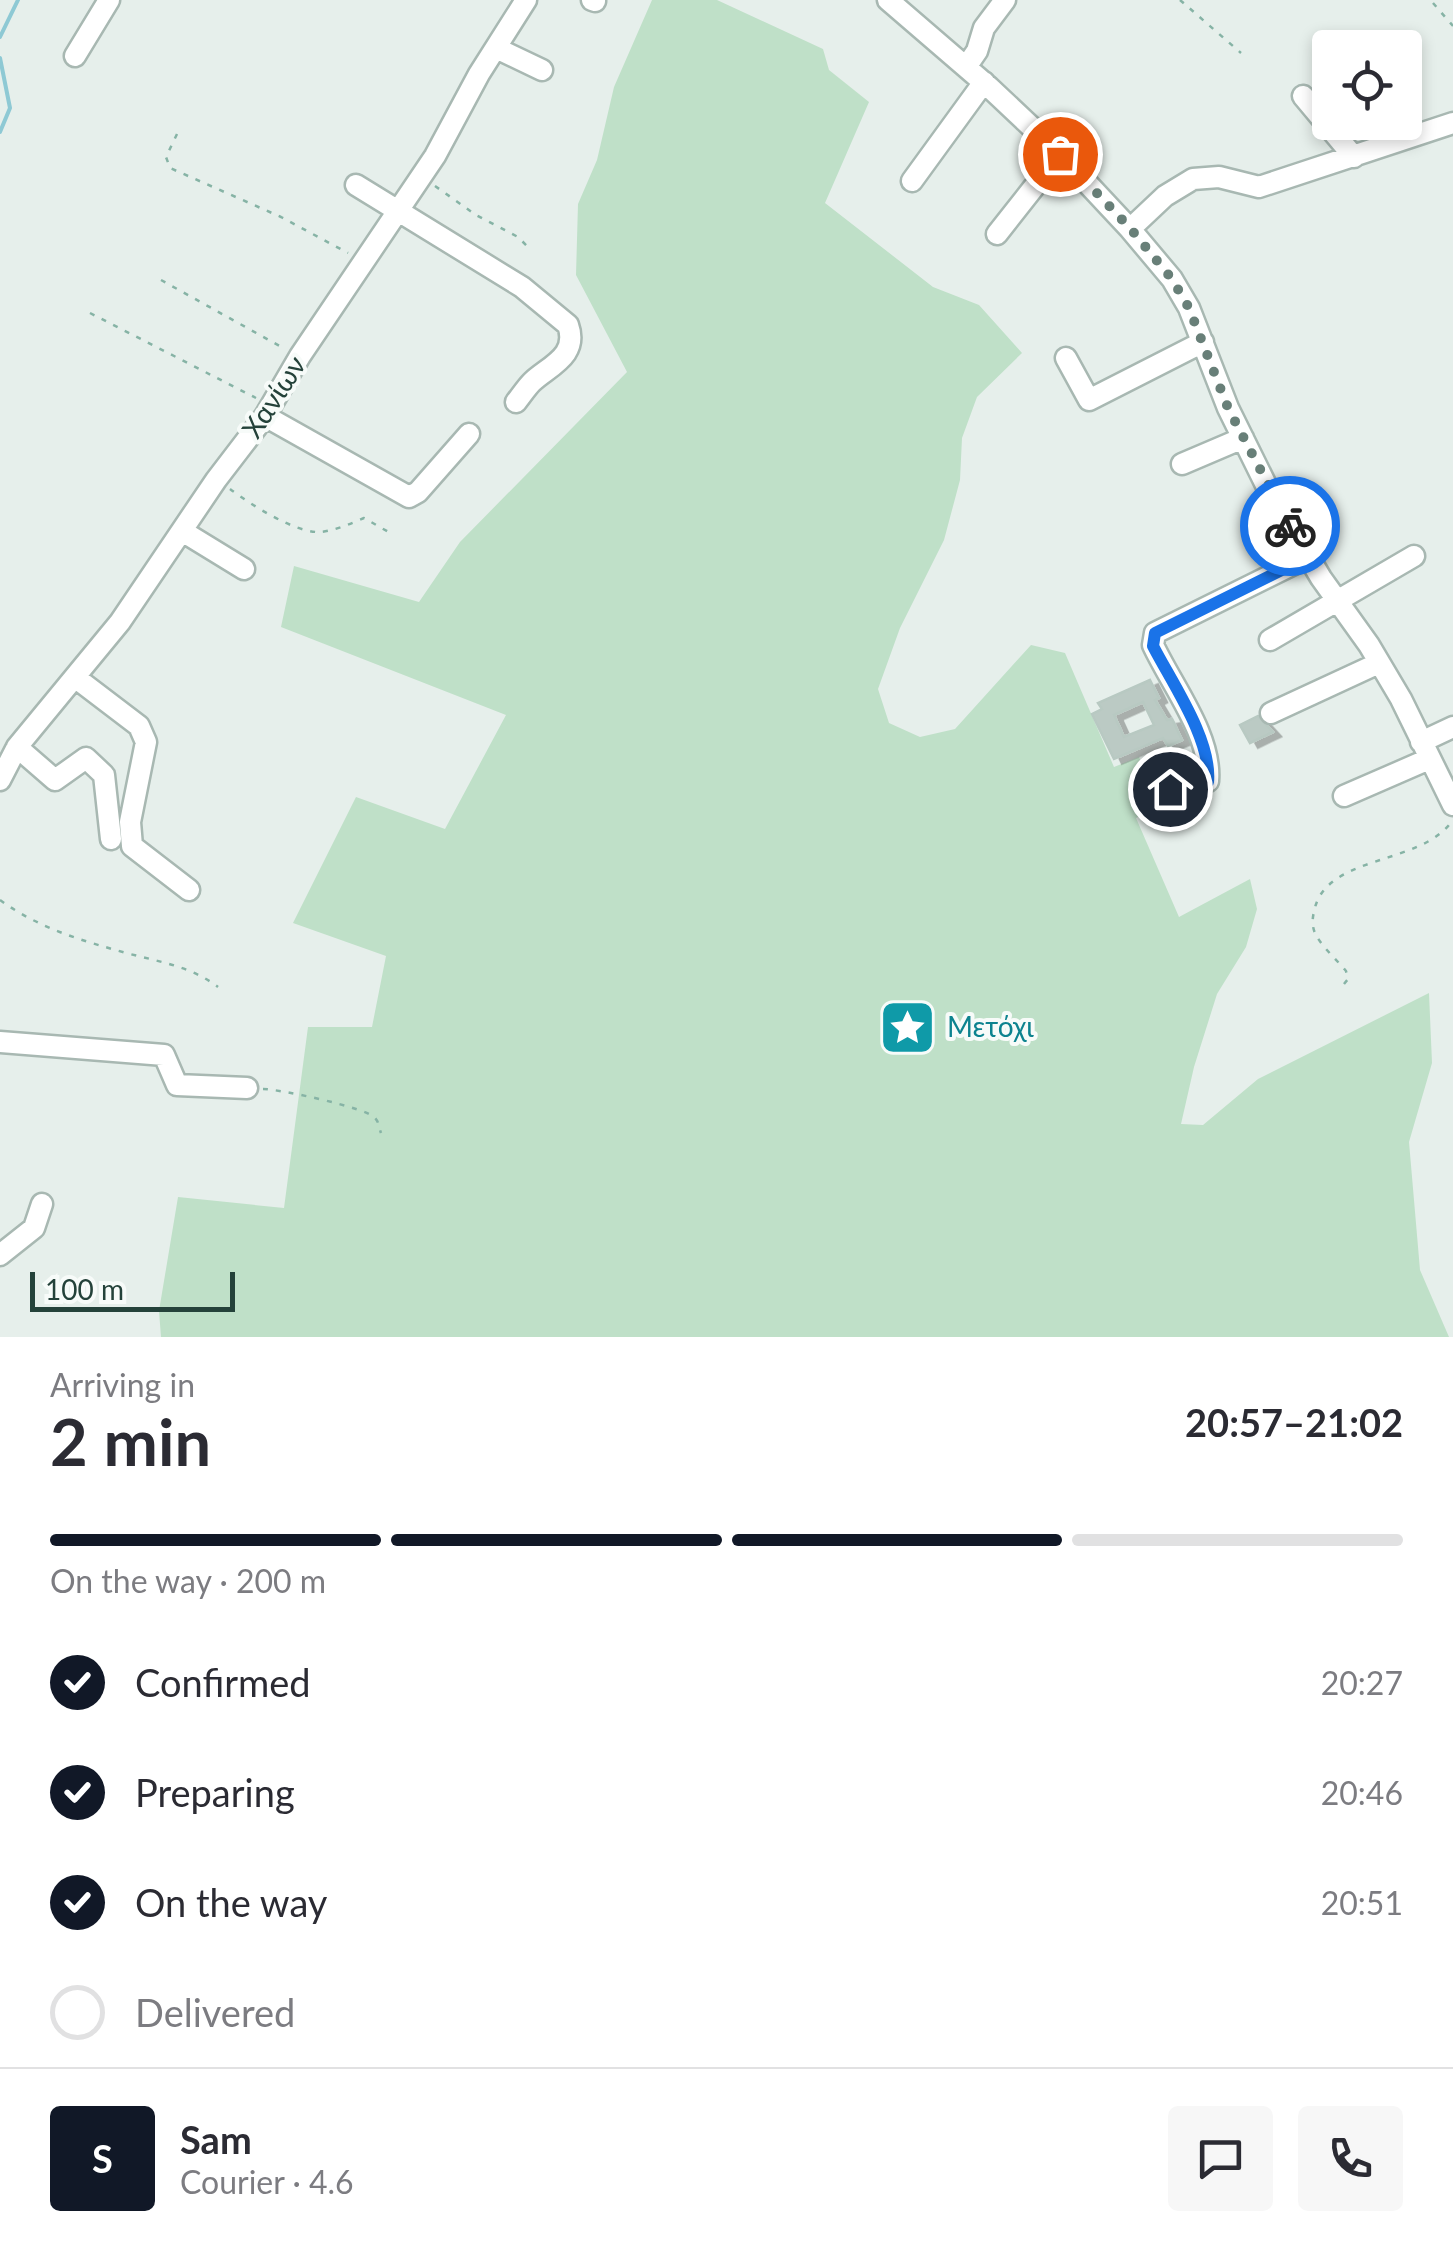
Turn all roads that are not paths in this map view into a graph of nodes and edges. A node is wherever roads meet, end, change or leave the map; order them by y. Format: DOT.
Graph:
graph roads {
  1 [pos="109,0"];
  2 [pos="526,0"];
  3 [pos="888,0"];
  4 [pos="1005,0"];
  5 [pos="496,48"];
  6 [pos="75,56"];
  7 [pos="966,67"];
  8 [pos="542,70"];
  9 [pos="984,82"];
  10 [pos="1303,96"];
  11 [pos="1453,123"];
  12 [pos="1060,154"];
  13 [pos="1354,157"];
  14 [pos="912,181"];
  15 [pos="356,185"];
  16 [pos="400,210"];
  17 [pos="1130,228"];
  18 [pos="997,234"];
  19 [pos="1203,342"];
  20 [pos="1066,358"];
  21 [pos="516,402"];
  22 [pos="268,411"];
  23 [pos="469,434"];
  24 [pos="1242,438"];
  25 [pos="1182,464"];
  26 [pos="182,531"];
  27 [pos="1414,556"];
  28 [pos="1308,557"];
  29 [pos="244,569"];
  30 [pos="1338,602"];
  31 [pos="1270,640"];
  32 [pos="1380,663"];
  33 [pos="76,678"];
  34 [pos="1271,713"];
  35 [pos="1453,727"];
  36 [pos="17,747"];
  37 [pos="1425,750"];
  38 [pos="1156,778"];
  39 [pos="0,780"];
  40 [pos="1344,796"];
  41 [pos="1453,805"];
  42 [pos="111,839"];
  43 [pos="188,890"];
  44 [pos="0,1042"];
  45 [pos="247,1088"];
  46 [pos="42,1204"];
  47 [pos="0,1255"];
  1 -- 6 [label="street"];
  2 -- 5 [label="street, Χανίων"];
  3 -- 7 [label="street"];
  4 -- 7 [label="street"];
  5 -- 8 [label="street"];
  5 -- 16 [label="street, Χανίων"];
  7 -- 9 [label="street"];
  9 -- 12 [label="street"];
  9 -- 14 [label="street"];
  10 -- 13 [label="street"];
  11 -- 13 [label="street"];
  12 -- 17 [label="street"];
  12 -- 18 [label="street"];
  13 -- 17 [label="street"];
  15 -- 16 [label="street"];
  16 -- 21 [label="street"];
  16 -- 22 [label="street, Χανίων"];
  17 -- 19 [label="street"];
  19 -- 20 [label="street"];
  19 -- 24 [label="street"];
  22 -- 23 [label="street"];
  22 -- 26 [label="street, Χανίων"];
  24 -- 25 [label="street"];
  24 -- 28 [label="street"];
  26 -- 29 [label="street"];
  26 -- 33 [label="street, Χανίων"];
  27 -- 30 [label="street"];
  28 -- 30 [label="street"];
  28 -- 38 [label="street"];
  30 -- 31 [label="street"];
  30 -- 32 [label="street"];
  32 -- 34 [label="street"];
  32 -- 37 [label="street"];
  33 -- 36 [label="street, Χανίων"];
  33 -- 43 [label="street"];
  35 -- 37 [label="street"];
  36 -- 39 [label="street, Χανίων"];
  36 -- 42 [label="street"];
  37 -- 40 [label="street"];
  37 -- 41 [label="street"];
  44 -- 45 [label="street"];
  46 -- 47 [label="street"];
}
